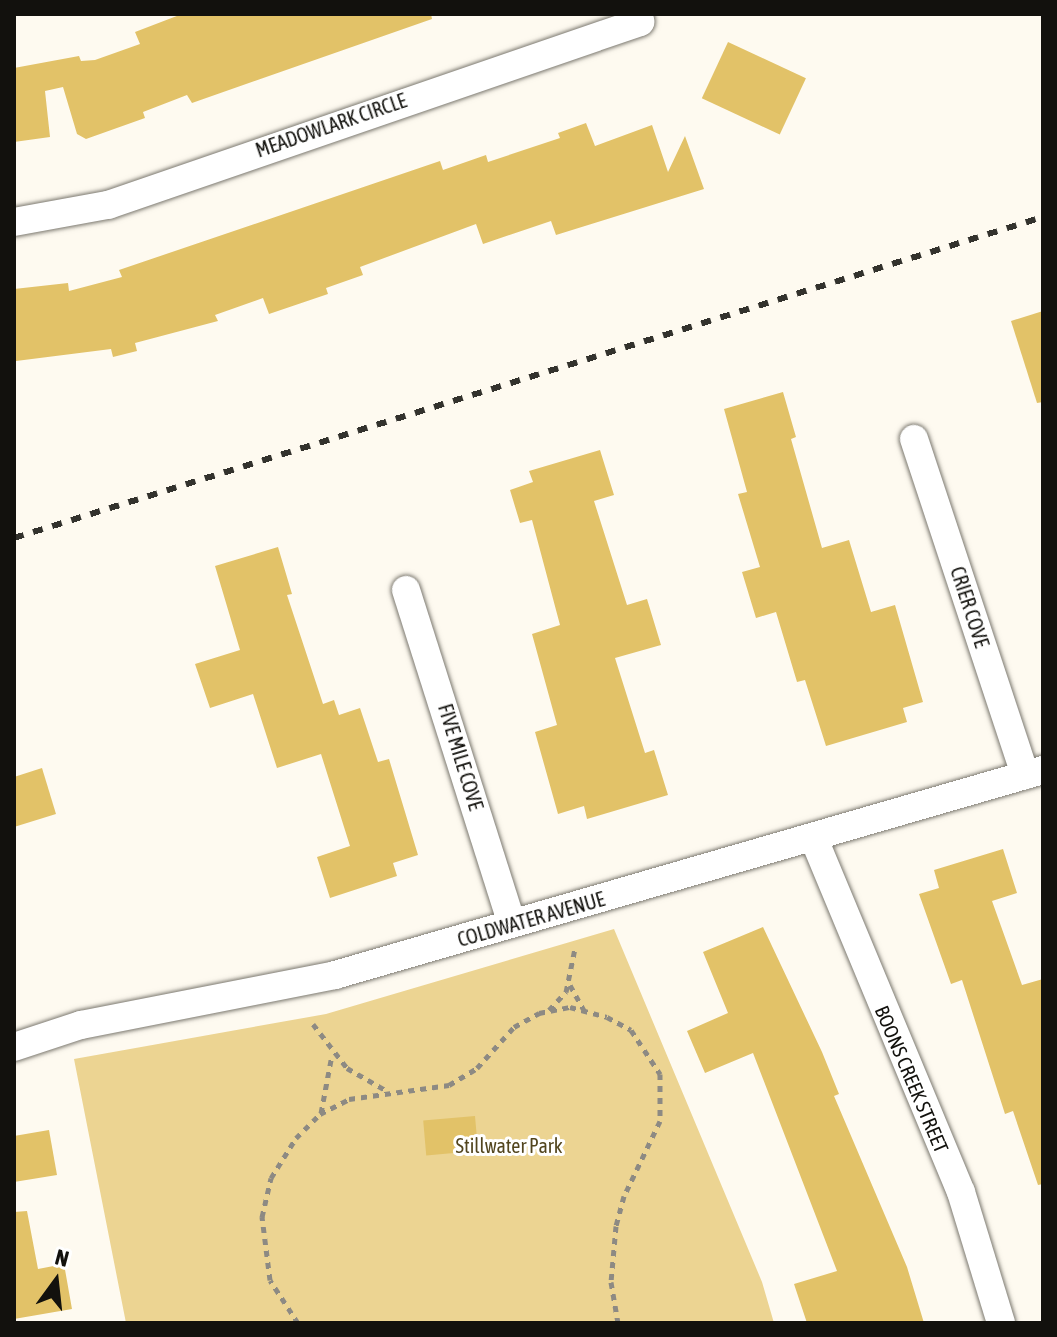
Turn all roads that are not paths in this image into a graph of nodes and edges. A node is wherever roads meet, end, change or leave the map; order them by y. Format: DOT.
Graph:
graph roads {
  1 [pos="639,14"];
  2 [pos="14,222"];
  3 [pos="914,439"];
  4 [pos="406,590"];
  5 [pos="1034,772"];
  6 [pos="814,839"];
  7 [pos="512,924"];
  8 [pos="14,1047"];
  9 [pos="1001,1323"];
  1 -- 2 [label="street, MEADOWLARK CIRCLE"];
  3 -- 5 [label="street, CRIER COVE"];
  4 -- 7 [label="street, FIVE MILE COVE"];
  5 -- 6 [label="street, COLDWATER AVENUE"];
  6 -- 7 [label="street, COLDWATER AVENUE"];
  6 -- 9 [label="street, BOONS CREEK STREET"];
  7 -- 8 [label="street, COLDWATER AVENUE"];
}
